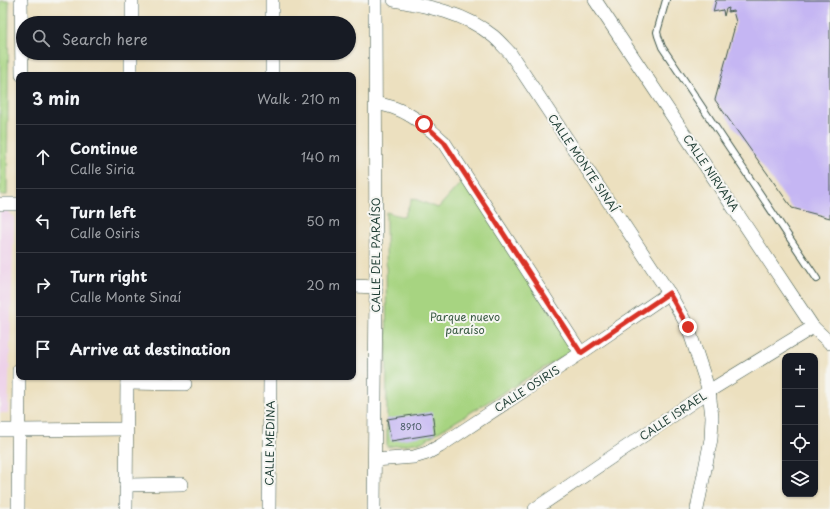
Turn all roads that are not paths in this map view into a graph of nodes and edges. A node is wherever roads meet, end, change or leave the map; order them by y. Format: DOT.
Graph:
graph roads {
  1 [pos="21,0"];
  2 [pos="132,0"];
  3 [pos="272,0"];
  4 [pos="375,0"];
  5 [pos="394,0"];
  6 [pos="595,0"];
  7 [pos="666,0"];
  8 [pos="21,16"];
  9 [pos="132,16"];
  10 [pos="272,16"];
  11 [pos="22,60"];
  12 [pos="131,60"];
  13 [pos="272,60"];
  14 [pos="22,72"];
  15 [pos="131,72"];
  16 [pos="272,72"];
  17 [pos="376,103"];
  18 [pos="0,204"];
  19 [pos="16,204"];
  20 [pos="817,279"];
  21 [pos="356,286"];
  22 [pos="376,287"];
  23 [pos="669,293"];
  24 [pos="813,327"];
  25 [pos="830,343"];
  26 [pos="581,353"];
  27 [pos="19,380"];
  28 [pos="127,380"];
  29 [pos="270,380"];
  30 [pos="185,384"];
  31 [pos="709,391"];
  32 [pos="126,429"];
  33 [pos="0,430"];
  34 [pos="18,430"];
  35 [pos="375,460"];
  36 [pos="182,484"];
  37 [pos="126,485"];
  38 [pos="18,509"];
  39 [pos="126,509"];
  40 [pos="269,509"];
  41 [pos="374,509"];
  42 [pos="534,509"];
  43 [pos="697,509"];
  1 -- 8 [label="street"];
  2 -- 9 [label="street"];
  3 -- 10 [label="street"];
  4 -- 17 [label="street, CALLE DEL PARAÍSO"];
  5 -- 23 [label="street, CALLE MONTE SINAÍ"];
  6 -- 24 [label="street, CALLE NIRVANA"];
  7 -- 20 [label="lane"];
  11 -- 14 [label="street"];
  12 -- 15 [label="street"];
  13 -- 16 [label="street"];
  17 -- 22 [label="street, CALLE DEL PARAÍSO"];
  17 -- 26 [label="street"];
  18 -- 19 [label="street"];
  21 -- 22 [label="street"];
  22 -- 35 [label="street, CALLE DEL PARAÍSO"];
  23 -- 26 [label="street, CALLE OSIRIS"];
  23 -- 31 [label="street, CALLE MONTE SINAÍ"];
  24 -- 25 [label="street, CALLE NIRVANA"];
  24 -- 31 [label="street, CALLE ISRAEL"];
  26 -- 35 [label="street, CALLE OSIRIS"];
  27 -- 34 [label="street"];
  28 -- 30 [label="street"];
  28 -- 32 [label="street"];
  29 -- 40 [label="street, CALLE MEDINA"];
  31 -- 42 [label="street, CALLE ISRAEL"];
  31 -- 43 [label="street, CALLE MONTE SINAÍ"];
  32 -- 34 [label="street"];
  32 -- 37 [label="street"];
  33 -- 34 [label="street"];
  34 -- 38 [label="street"];
  35 -- 41 [label="street, CALLE DEL PARAÍSO"];
  36 -- 37 [label="street"];
  37 -- 39 [label="street"];
}
